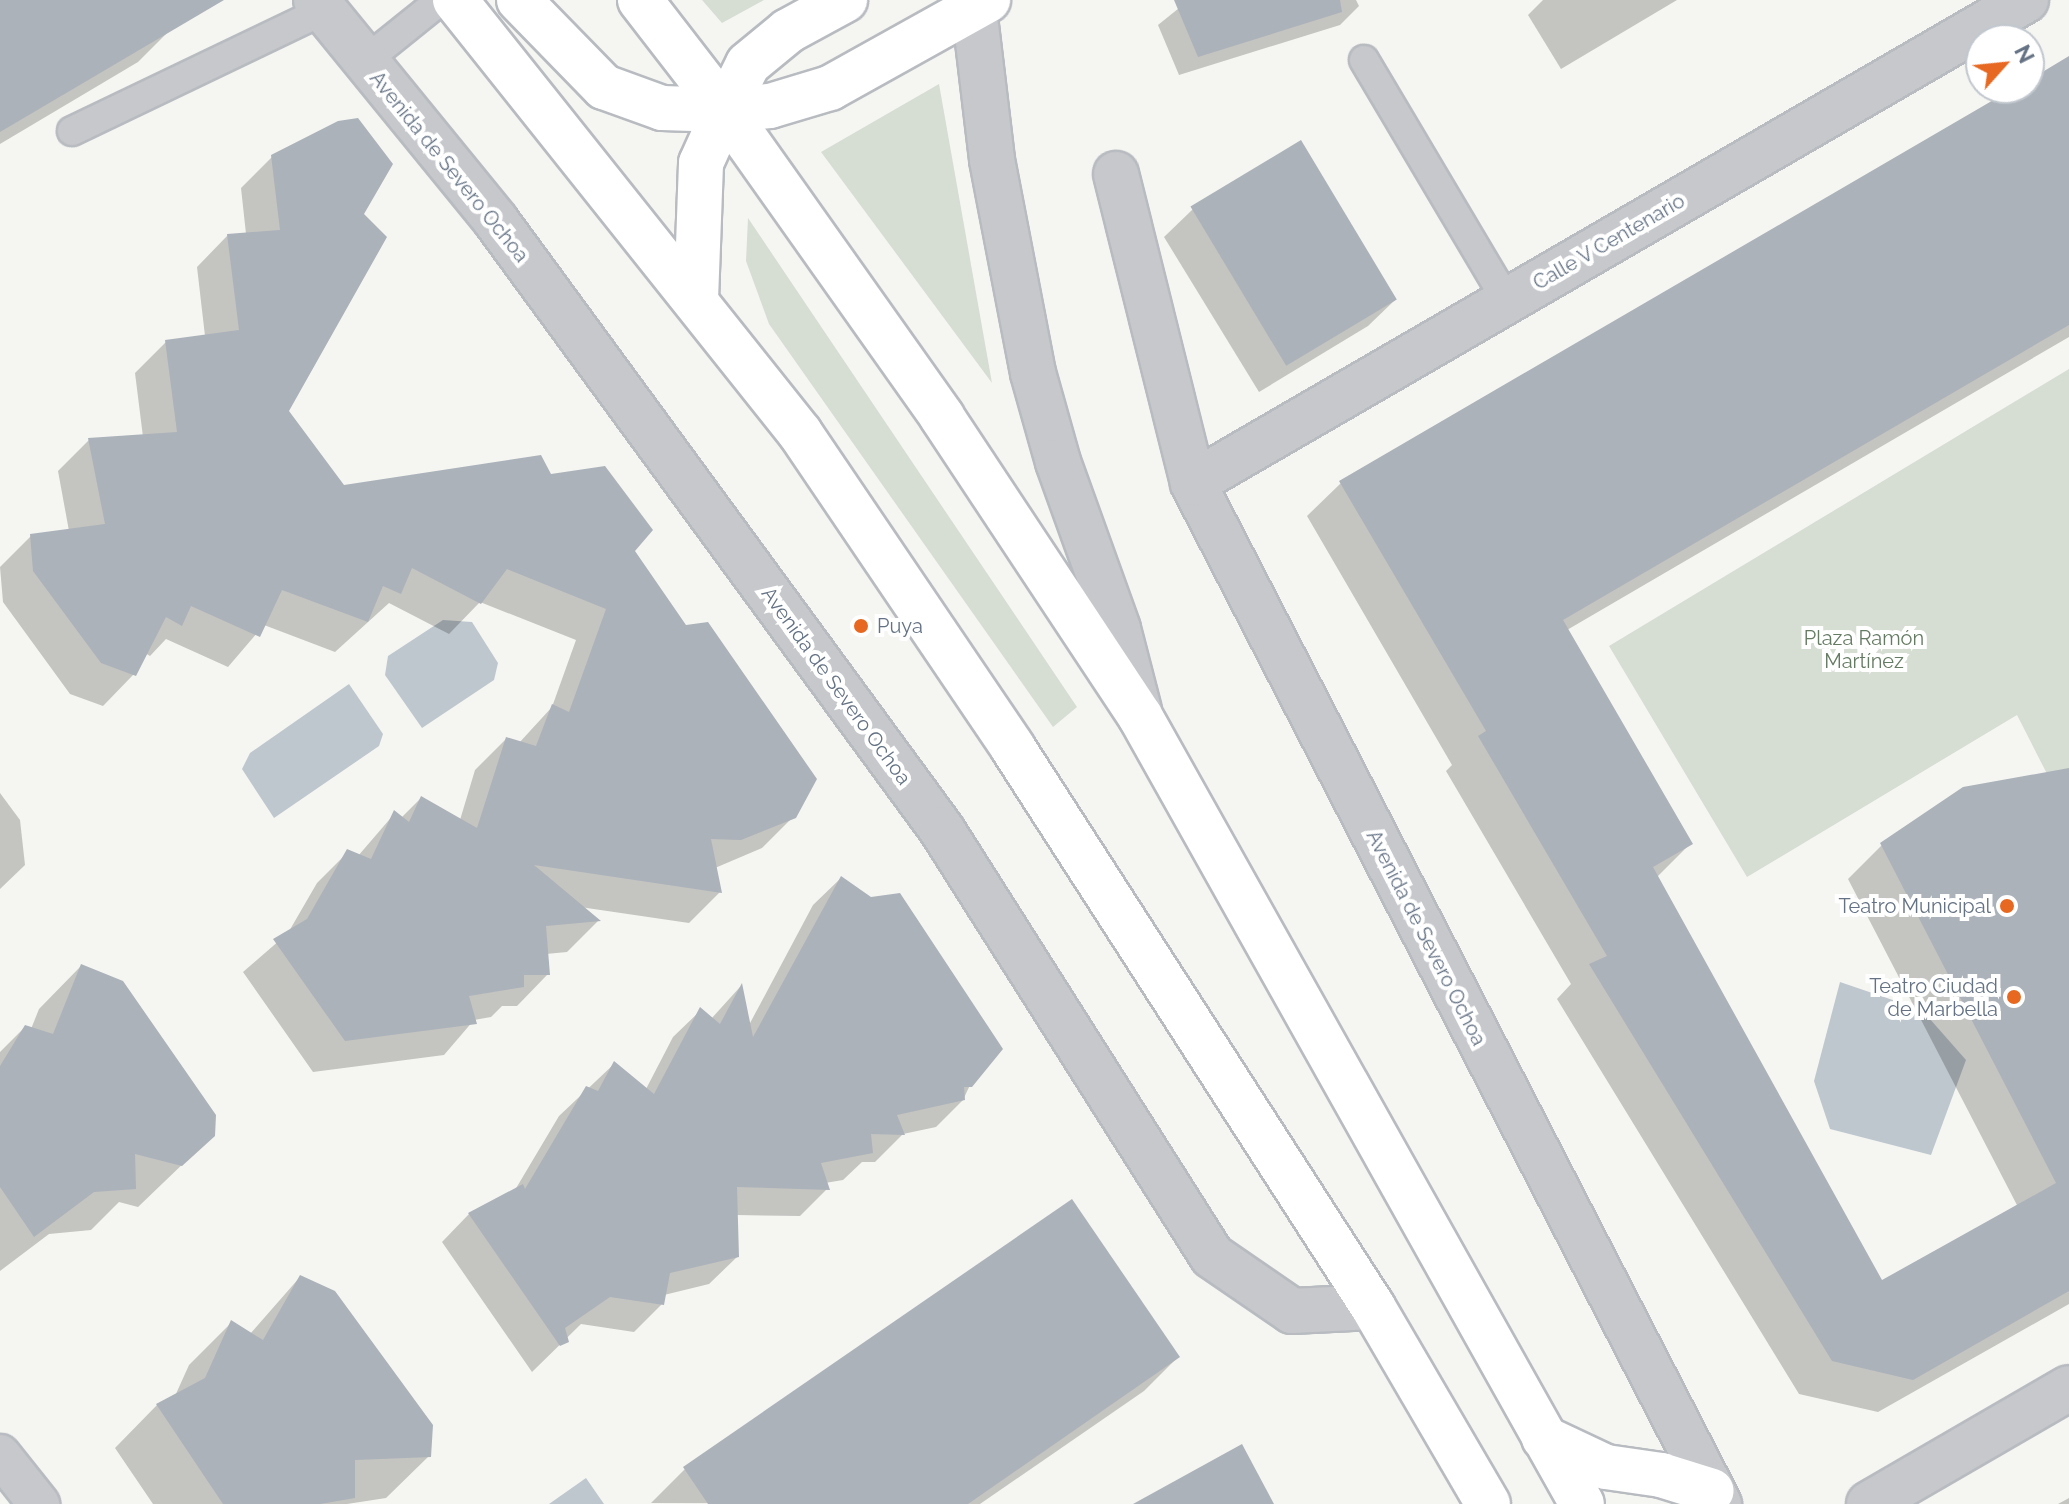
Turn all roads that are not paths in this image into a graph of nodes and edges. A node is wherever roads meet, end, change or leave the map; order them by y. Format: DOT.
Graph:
graph roads {
  1 [pos="441,0"];
  2 [pos="455,0"];
  3 [pos="519,0"];
  4 [pos="640,0"];
  5 [pos="845,0"];
  6 [pos="2026,0"];
  7 [pos="979,3"];
  8 [pos="321,5"];
  9 [pos="1364,60"];
  10 [pos="365,61"];
  11 [pos="725,110"];
  12 [pos="72,131"];
  13 [pos="1116,174"];
  14 [pos="696,300"];
  15 [pos="1507,301"];
  16 [pos="1193,483"];
  17 [pos="1140,716"];
  18 [pos="1373,1307"];
  19 [pos="2069,1388"];
  20 [pos="1544,1438"];
  21 [pos="0,1455"];
  22 [pos="1715,1498"];
  23 [pos="39,1504"];
  24 [pos="1488,1504"];
  25 [pos="1582,1504"];
  26 [pos="1869,1504"];
  1 -- 10 [label="lane"];
  2 -- 14 [label="main road"];
  3 -- 11 [label="main road"];
  4 -- 11 [label="main road"];
  5 -- 11 [label="main road"];
  6 -- 15 [label="street, Calle V Centenario"];
  7 -- 11 [label="main road"];
  7 -- 17 [label="street"];
  8 -- 10 [label="street, Avenida de Severo Ochoa"];
  8 -- 12 [label="lane"];
  9 -- 15 [label="lane"];
  10 -- 18 [label="street, Avenida de Severo Ochoa"];
  11 -- 14 [label="main road"];
  11 -- 17 [label="main road"];
  13 -- 16 [label="street, Avenida de Severo Ochoa"];
  14 -- 18 [label="main road"];
  15 -- 16 [label="street, Calle V Centenario"];
  16 -- 22 [label="street, Avenida de Severo Ochoa"];
  17 -- 20 [label="main road"];
  18 -- 24 [label="main road"];
  19 -- 26 [label="street"];
  20 -- 22 [label="main road"];
  20 -- 25 [label="main road"];
  21 -- 23 [label="street"];
}
